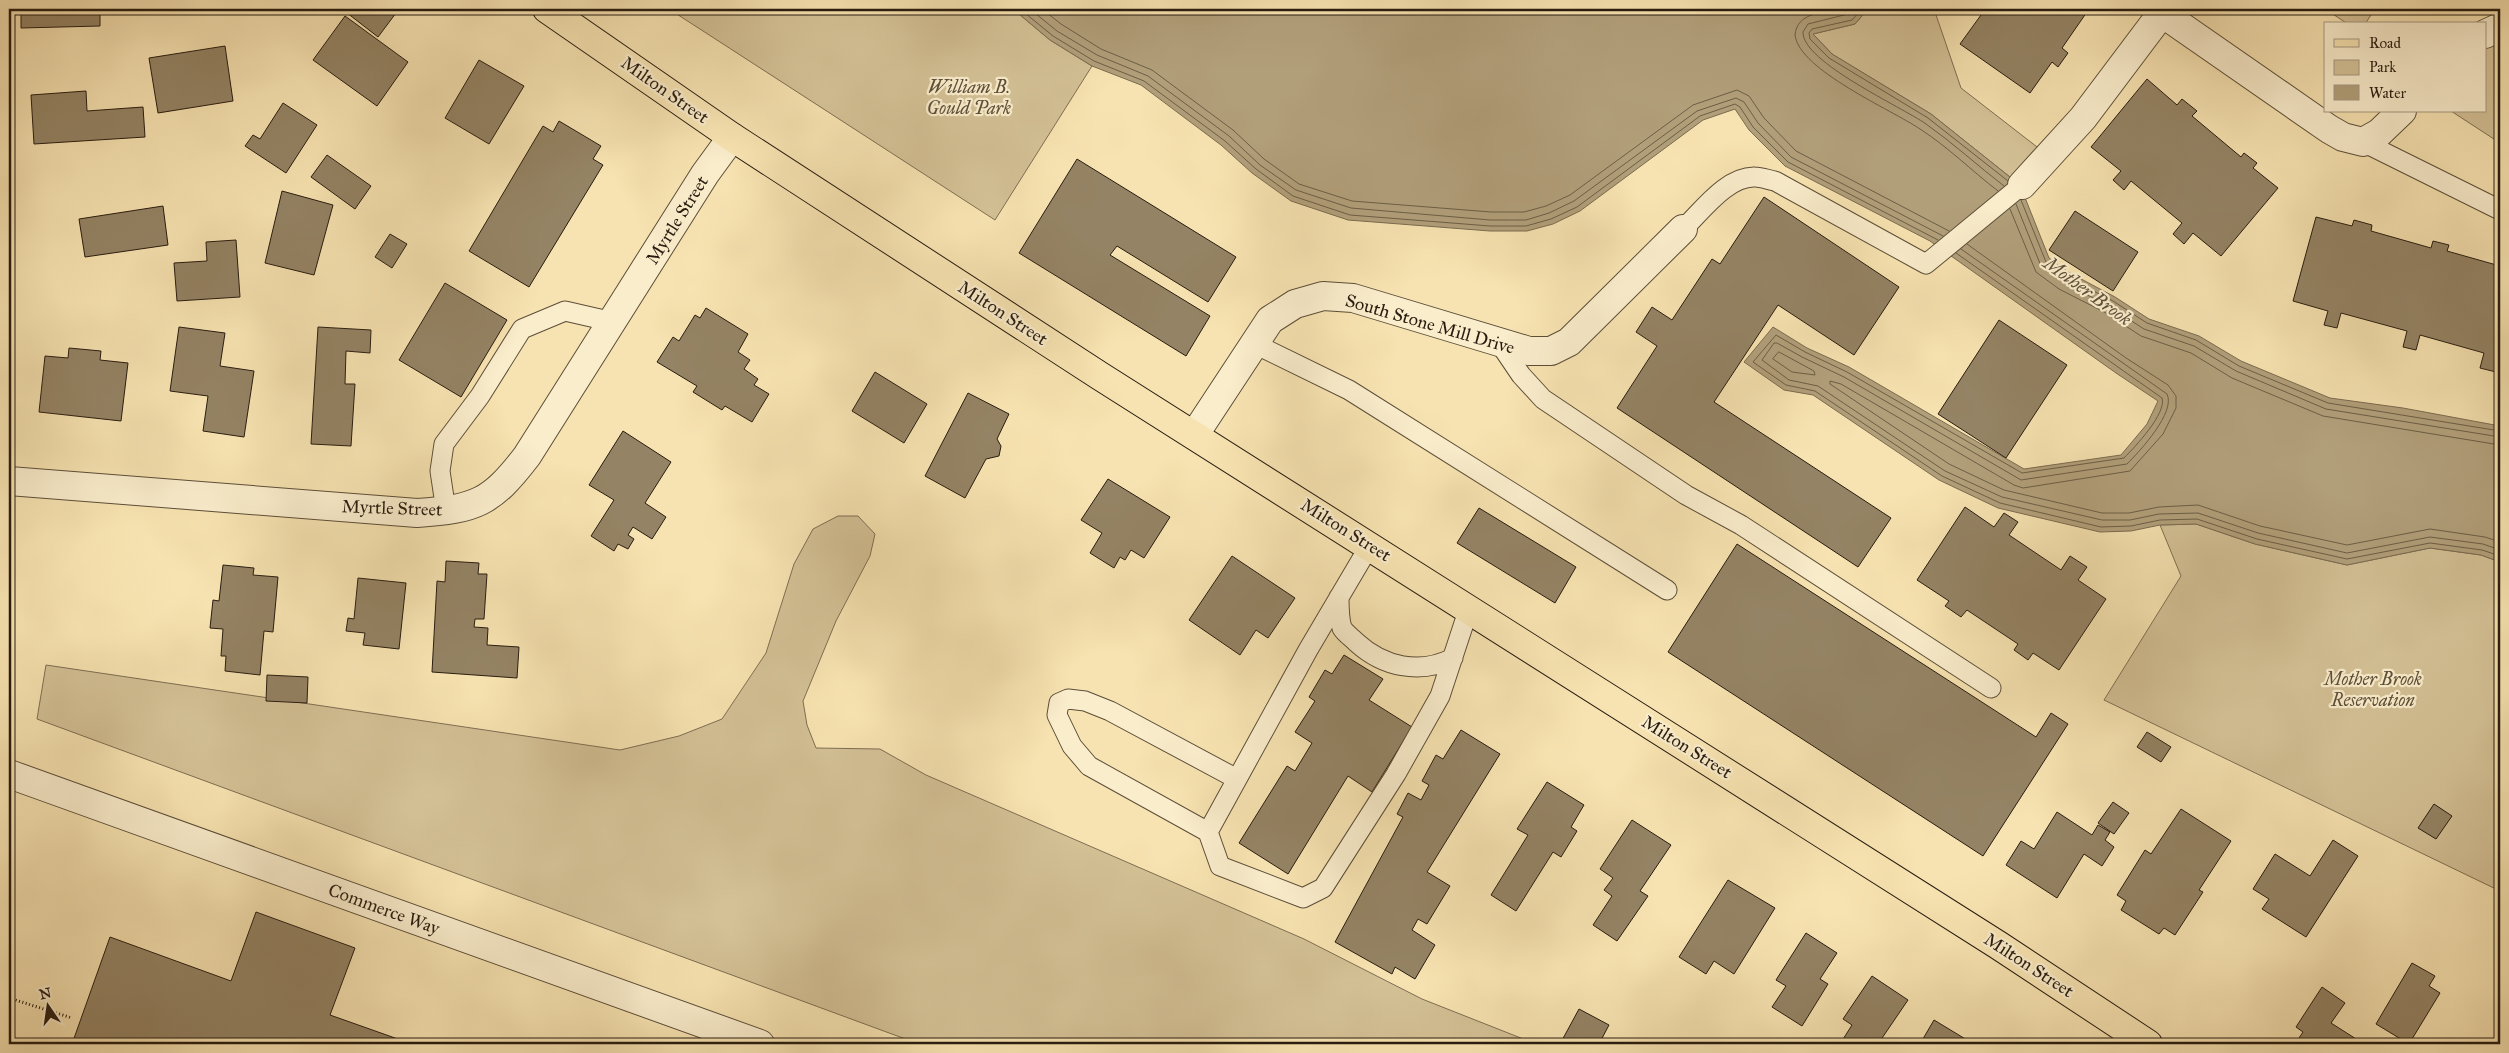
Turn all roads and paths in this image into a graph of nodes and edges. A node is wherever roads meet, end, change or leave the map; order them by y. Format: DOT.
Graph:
graph roads {
  1 [pos="547,9"];
  2 [pos="2500,27"];
  3 [pos="2486,34"];
  4 [pos="2401,112"];
  5 [pos="732,137"];
  6 [pos="2363,142"];
  7 [pos="2022,185"];
  8 [pos="2500,210"];
  9 [pos="1683,229"];
  10 [pos="613,322"];
  11 [pos="1253,343"];
  12 [pos="1500,344"];
  13 [pos="1195,434"];
  14 [pos="9,481"];
  15 [pos="446,511"];
  16 [pos="1370,545"];
  17 [pos="1667,590"];
  18 [pos="1339,597"];
  19 [pos="1469,608"];
  20 [pos="1453,658"];
  21 [pos="1991,688"];
  22 [pos="9,774"];
  23 [pos="1237,779"];
  24 [pos="1208,832"];
  25 [pos="9,998"];
  26 [pos="72,1018"];
  27 [pos="760,1044"];
  28 [pos="2148,1044"];
  1 -- 5 [label="main road, Milton Street"];
  2 -- 3 [label="street"];
  4 -- 6 [label="street"];
  5 -- 10 [label="street, Myrtle Street"];
  5 -- 13 [label="main road, Milton Street"];
  6 -- 7 [label="street"];
  6 -- 8 [label="lane"];
  7 -- 9 [label="lane"];
  9 -- 12 [label="street, South Stone Mill Drive"];
  10 -- 15 [label="street, Myrtle Street"];
  10 -- 15 [label="lane"];
  11 -- 12 [label="street, South Stone Mill Drive"];
  11 -- 13 [label="street, South Stone Mill Drive"];
  11 -- 17 [label="lane"];
  12 -- 21 [label="lane"];
  13 -- 16 [label="main road, Milton Street"];
  14 -- 15 [label="street, Myrtle Street"];
  16 -- 18 [label="lane"];
  16 -- 19 [label="main road, Milton Street"];
  18 -- 20 [label="lane"];
  18 -- 23 [label="lane"];
  19 -- 20 [label="lane"];
  19 -- 28 [label="main road, Milton Street"];
  20 -- 24 [label="lane"];
  22 -- 27 [label="street, Commerce Way"];
  23 -- 24 [label="lane"];
  23 -- 24 [label="lane"];
  25 -- 26 [label="path"];
}
